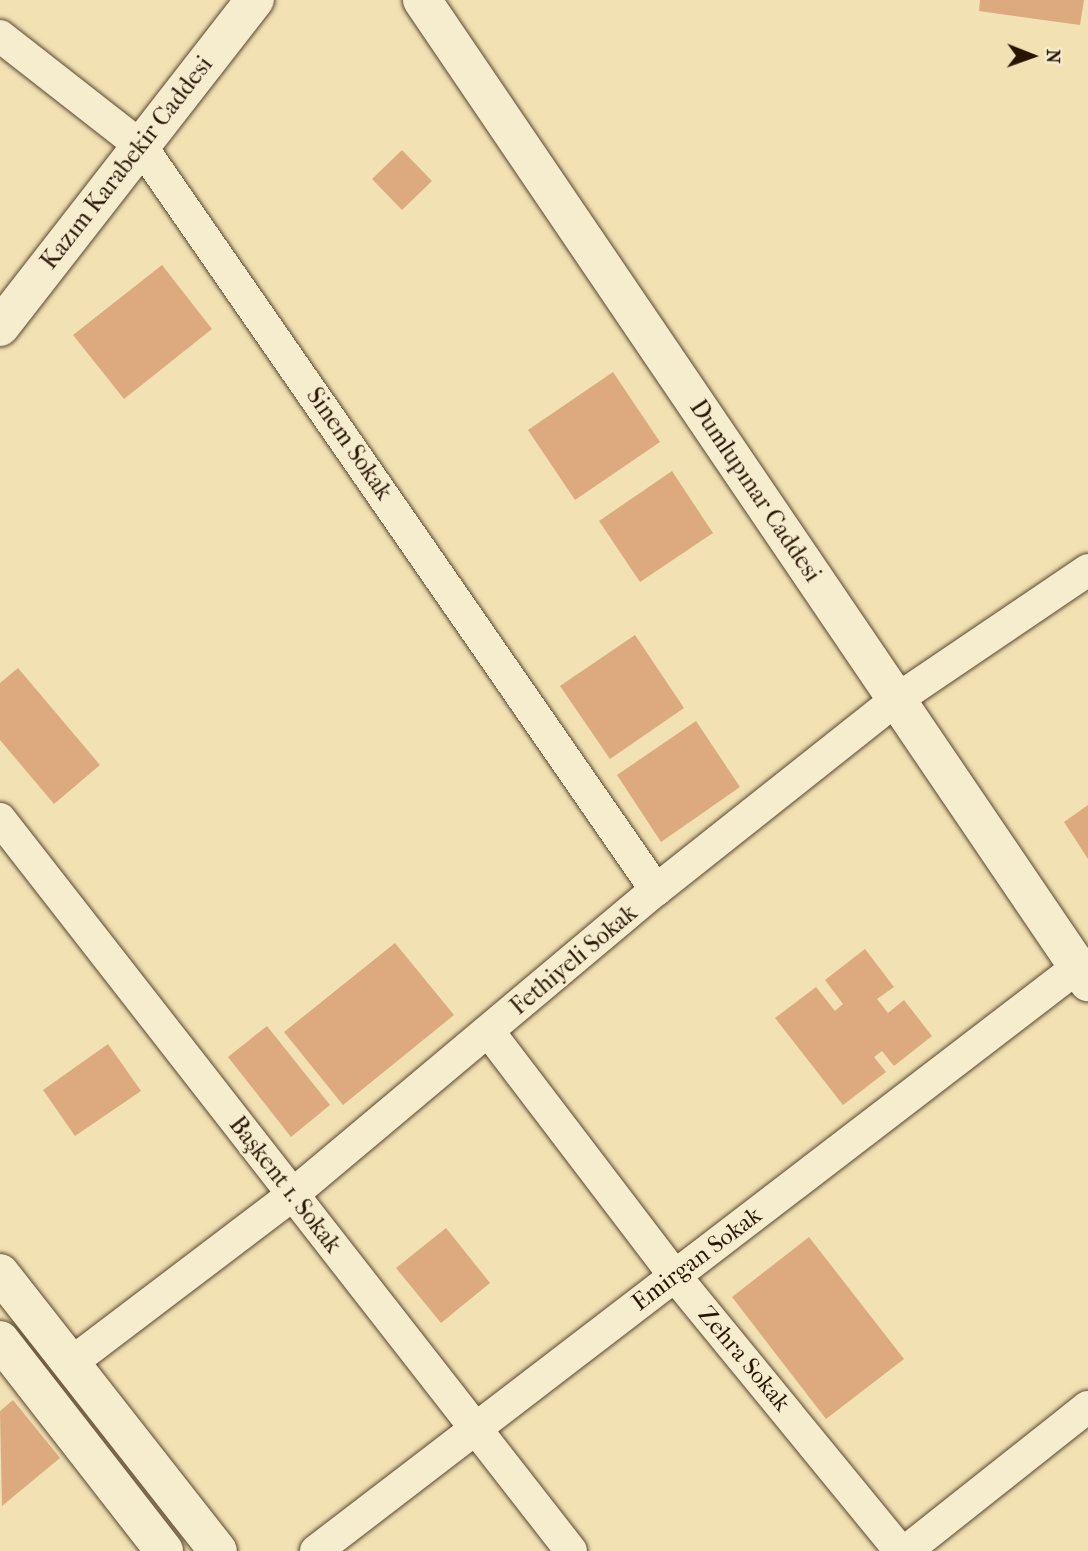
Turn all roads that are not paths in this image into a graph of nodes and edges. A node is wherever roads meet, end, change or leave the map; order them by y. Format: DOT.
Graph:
graph roads {
  1 [pos="255,0"];
  2 [pos="422,0"];
  3 [pos="0,36"];
  4 [pos="141,146"];
  5 [pos="0,327"];
  6 [pos="1088,570"];
  7 [pos="896,700"];
  8 [pos="0,819"];
  9 [pos="656,890"];
  10 [pos="1083,974"];
  11 [pos="489,1032"];
  12 [pos="292,1195"];
  13 [pos="0,1273"];
  14 [pos="675,1276"];
  15 [pos="0,1340"];
  16 [pos="71,1363"];
  17 [pos="1088,1408"];
  18 [pos="473,1426"];
  19 [pos="164,1551"];
  20 [pos="218,1551"];
  21 [pos="316,1551"];
  22 [pos="571,1551"];
  23 [pos="900,1551"];
  24 [pos="906,1551"];
  1 -- 4 [label="street, Kazım Karabekir Caddesi"];
  2 -- 7 [label="street, Dumlupınar Caddesi"];
  3 -- 4 [label="street, Sinem Sokak"];
  4 -- 5 [label="street, Kazım Karabekir Caddesi"];
  4 -- 9 [label="street, Sinem Sokak"];
  6 -- 7 [label="street, Fethiyeli Sokak"];
  7 -- 9 [label="street, Fethiyeli Sokak"];
  7 -- 10 [label="street, Dumlupınar Caddesi"];
  8 -- 12 [label="street, Başkent 1. Sokak"];
  9 -- 11 [label="street, Fethiyeli Sokak"];
  10 -- 14 [label="street, Emirgan Sokak"];
  11 -- 12 [label="street, Fethiyeli Sokak"];
  11 -- 14 [label="street, Zehra Sokak"];
  12 -- 16 [label="street, Fethiyeli Sokak"];
  12 -- 18 [label="street, Başkent 1. Sokak"];
  13 -- 16 [label="street"];
  14 -- 18 [label="street, Emirgan Sokak"];
  14 -- 23 [label="street, Zehra Sokak"];
  15 -- 19 [label="street"];
  16 -- 20 [label="street"];
  17 -- 24 [label="street"];
  18 -- 21 [label="street, Emirgan Sokak"];
  18 -- 22 [label="street, Başkent 1. Sokak"];
}
